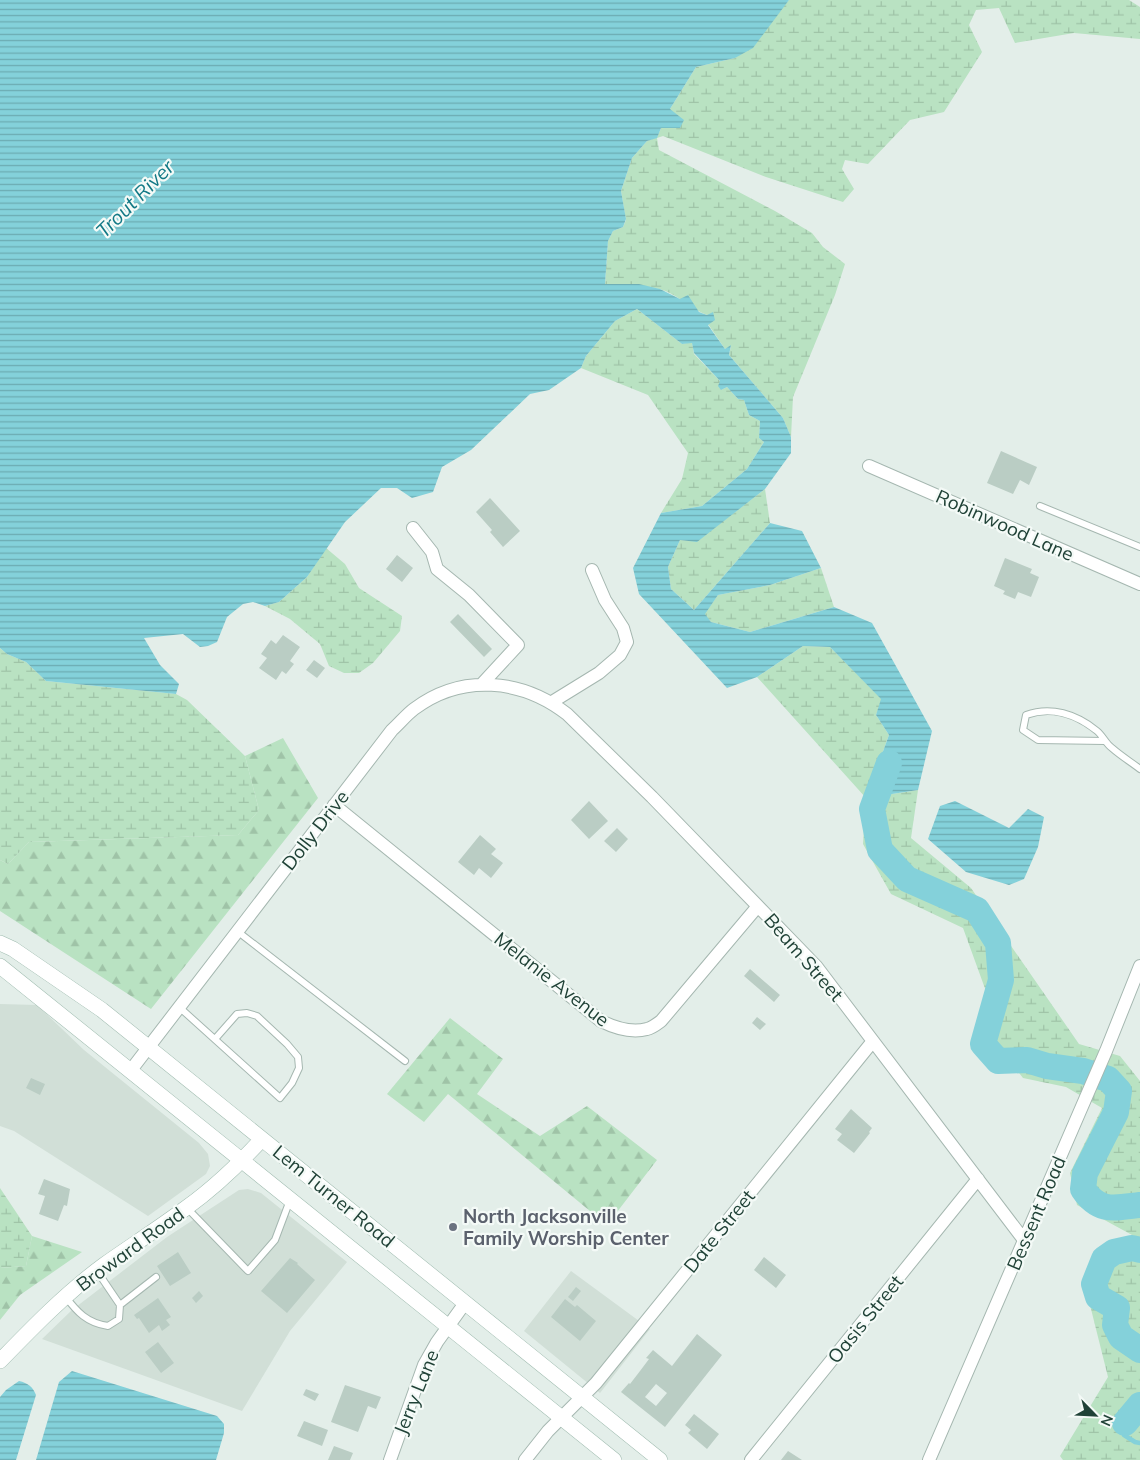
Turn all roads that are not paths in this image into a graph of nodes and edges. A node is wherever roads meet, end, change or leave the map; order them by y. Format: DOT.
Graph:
graph roads {
  1 [pos="869,466"];
  2 [pos="1040,506"];
  3 [pos="413,528"];
  4 [pos="1140,547"];
  5 [pos="592,570"];
  6 [pos="1140,584"];
  7 [pos="480,685"];
  8 [pos="552,702"];
  9 [pos="1105,741"];
  10 [pos="1140,769"];
  11 [pos="334,805"];
  12 [pos="758,906"];
  13 [pos="237,931"];
  14 [pos="0,944"];
  15 [pos="0,966"];
  16 [pos="1140,966"];
  17 [pos="179,1007"];
  18 [pos="215,1039"];
  19 [pos="873,1041"];
  20 [pos="149,1047"];
  21 [pos="405,1061"];
  22 [pos="131,1070"];
  23 [pos="262,1139"];
  24 [pos="242,1160"];
  25 [pos="978,1179"];
  26 [pos="290,1199"];
  27 [pos="188,1208"];
  28 [pos="1024,1240"];
  29 [pos="97,1271"];
  30 [pos="156,1277"];
  31 [pos="65,1296"];
  32 [pos="465,1303"];
  33 [pos="120,1306"];
  34 [pos="448,1326"];
  35 [pos="0,1361"];
  36 [pos="582,1397"];
  37 [pos="561,1418"];
  38 [pos="390,1460"];
  39 [pos="525,1460"];
  40 [pos="614,1460"];
  41 [pos="660,1460"];
  42 [pos="751,1460"];
  43 [pos="929,1460"];
  1 -- 6 [label="street, Robinwood Lane"];
  2 -- 4 [label="lane"];
  3 -- 7 [label="street"];
  5 -- 8 [label="street"];
  7 -- 8 [label="street, Dolly Drive"];
  7 -- 11 [label="street, Dolly Drive"];
  8 -- 12 [label="street, Beam Street"];
  9 -- 9 [label="lane"];
  9 -- 10 [label="lane"];
  11 -- 12 [label="street, Melanie Avenue"];
  11 -- 13 [label="street, Dolly Drive"];
  12 -- 19 [label="street, Beam Street"];
  13 -- 17 [label="street, Dolly Drive"];
  13 -- 21 [label="lane"];
  14 -- 20 [label="main road, Lem Turner Road"];
  15 -- 22 [label="main road, Lem Turner Road"];
  16 -- 28 [label="street, Bessent Road"];
  17 -- 18 [label="lane"];
  17 -- 20 [label="street, Dolly Drive"];
  18 -- 18 [label="lane"];
  19 -- 25 [label="street, Beam Street"];
  19 -- 36 [label="street, Date Street"];
  20 -- 22 [label="street, Dolly Drive"];
  20 -- 23 [label="main road, Lem Turner Road"];
  22 -- 24 [label="main road, Lem Turner Road"];
  23 -- 24 [label="main road, Broward Road"];
  23 -- 32 [label="main road, Lem Turner Road"];
  24 -- 26 [label="main road, Lem Turner Road"];
  24 -- 27 [label="main road, Broward Road"];
  25 -- 28 [label="street, Beam Street"];
  25 -- 42 [label="street, Oasis Street"];
  26 -- 27 [label="lane"];
  26 -- 34 [label="main road, Lem Turner Road"];
  27 -- 29 [label="main road, Broward Road"];
  28 -- 43 [label="street, Bessent Road"];
  29 -- 31 [label="main road, Broward Road"];
  29 -- 33 [label="lane"];
  30 -- 33 [label="lane"];
  31 -- 33 [label="lane"];
  31 -- 35 [label="main road, Broward Road"];
  32 -- 34 [label="street, Jerry Lane"];
  32 -- 36 [label="main road, Lem Turner Road"];
  34 -- 37 [label="main road, Lem Turner Road"];
  34 -- 38 [label="street, Jerry Lane"];
  36 -- 37 [label="street, Date Street"];
  36 -- 41 [label="main road, Lem Turner Road"];
  37 -- 39 [label="street, Date Street"];
  37 -- 40 [label="main road, Lem Turner Road"];
}
